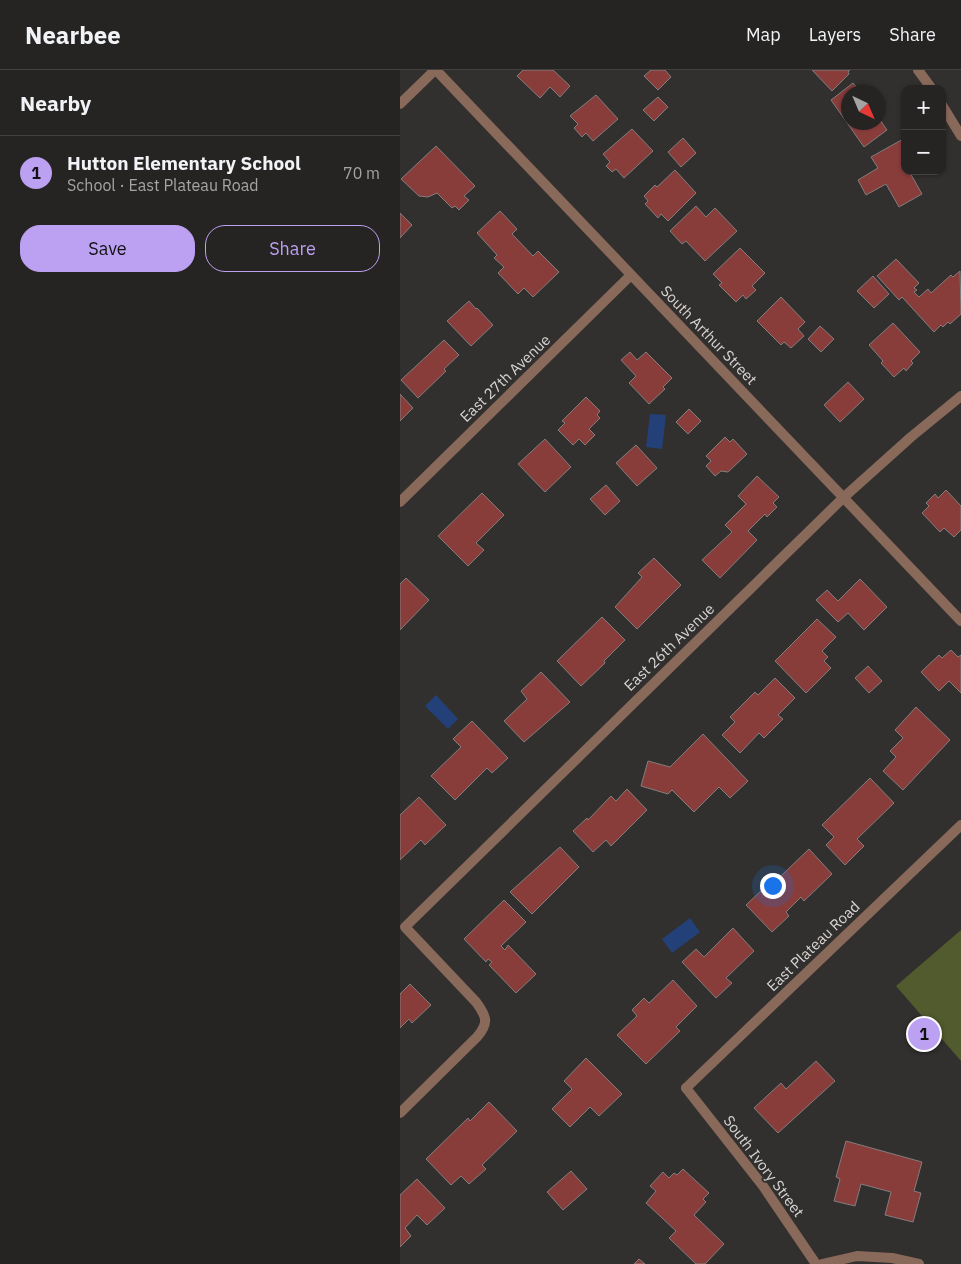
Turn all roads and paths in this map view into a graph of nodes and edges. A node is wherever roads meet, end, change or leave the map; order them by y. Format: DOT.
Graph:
graph roads {
  1 [pos="435,70"];
  2 [pos="918,70"];
  3 [pos="929,85"];
  4 [pos="400,104"];
  5 [pos="946,112"];
  6 [pos="961,136"];
  7 [pos="631,275"];
  8 [pos="961,396"];
  9 [pos="843,498"];
  10 [pos="400,502"];
  11 [pos="961,621"];
  12 [pos="961,825"];
  13 [pos="686,1088"];
  14 [pos="400,1113"];
  15 [pos="816,1264"];
  16 [pos="822,1264"];
  17 [pos="919,1264"];
  1 -- 4 [label="street"];
  1 -- 7 [label="street, South Arthur Street"];
  2 -- 3 [label="street"];
  5 -- 6 [label="street"];
  7 -- 9 [label="street, South Arthur Street"];
  7 -- 10 [label="street, East 27th Avenue"];
  8 -- 9 [label="street, East 26th Avenue"];
  9 -- 11 [label="street, South Arthur Street"];
  9 -- 14 [label="street, East 26th Avenue"];
  12 -- 13 [label="street, East Plateau Road"];
  13 -- 15 [label="street, South Ivory Street"];
  16 -- 17 [label="street"];
}
